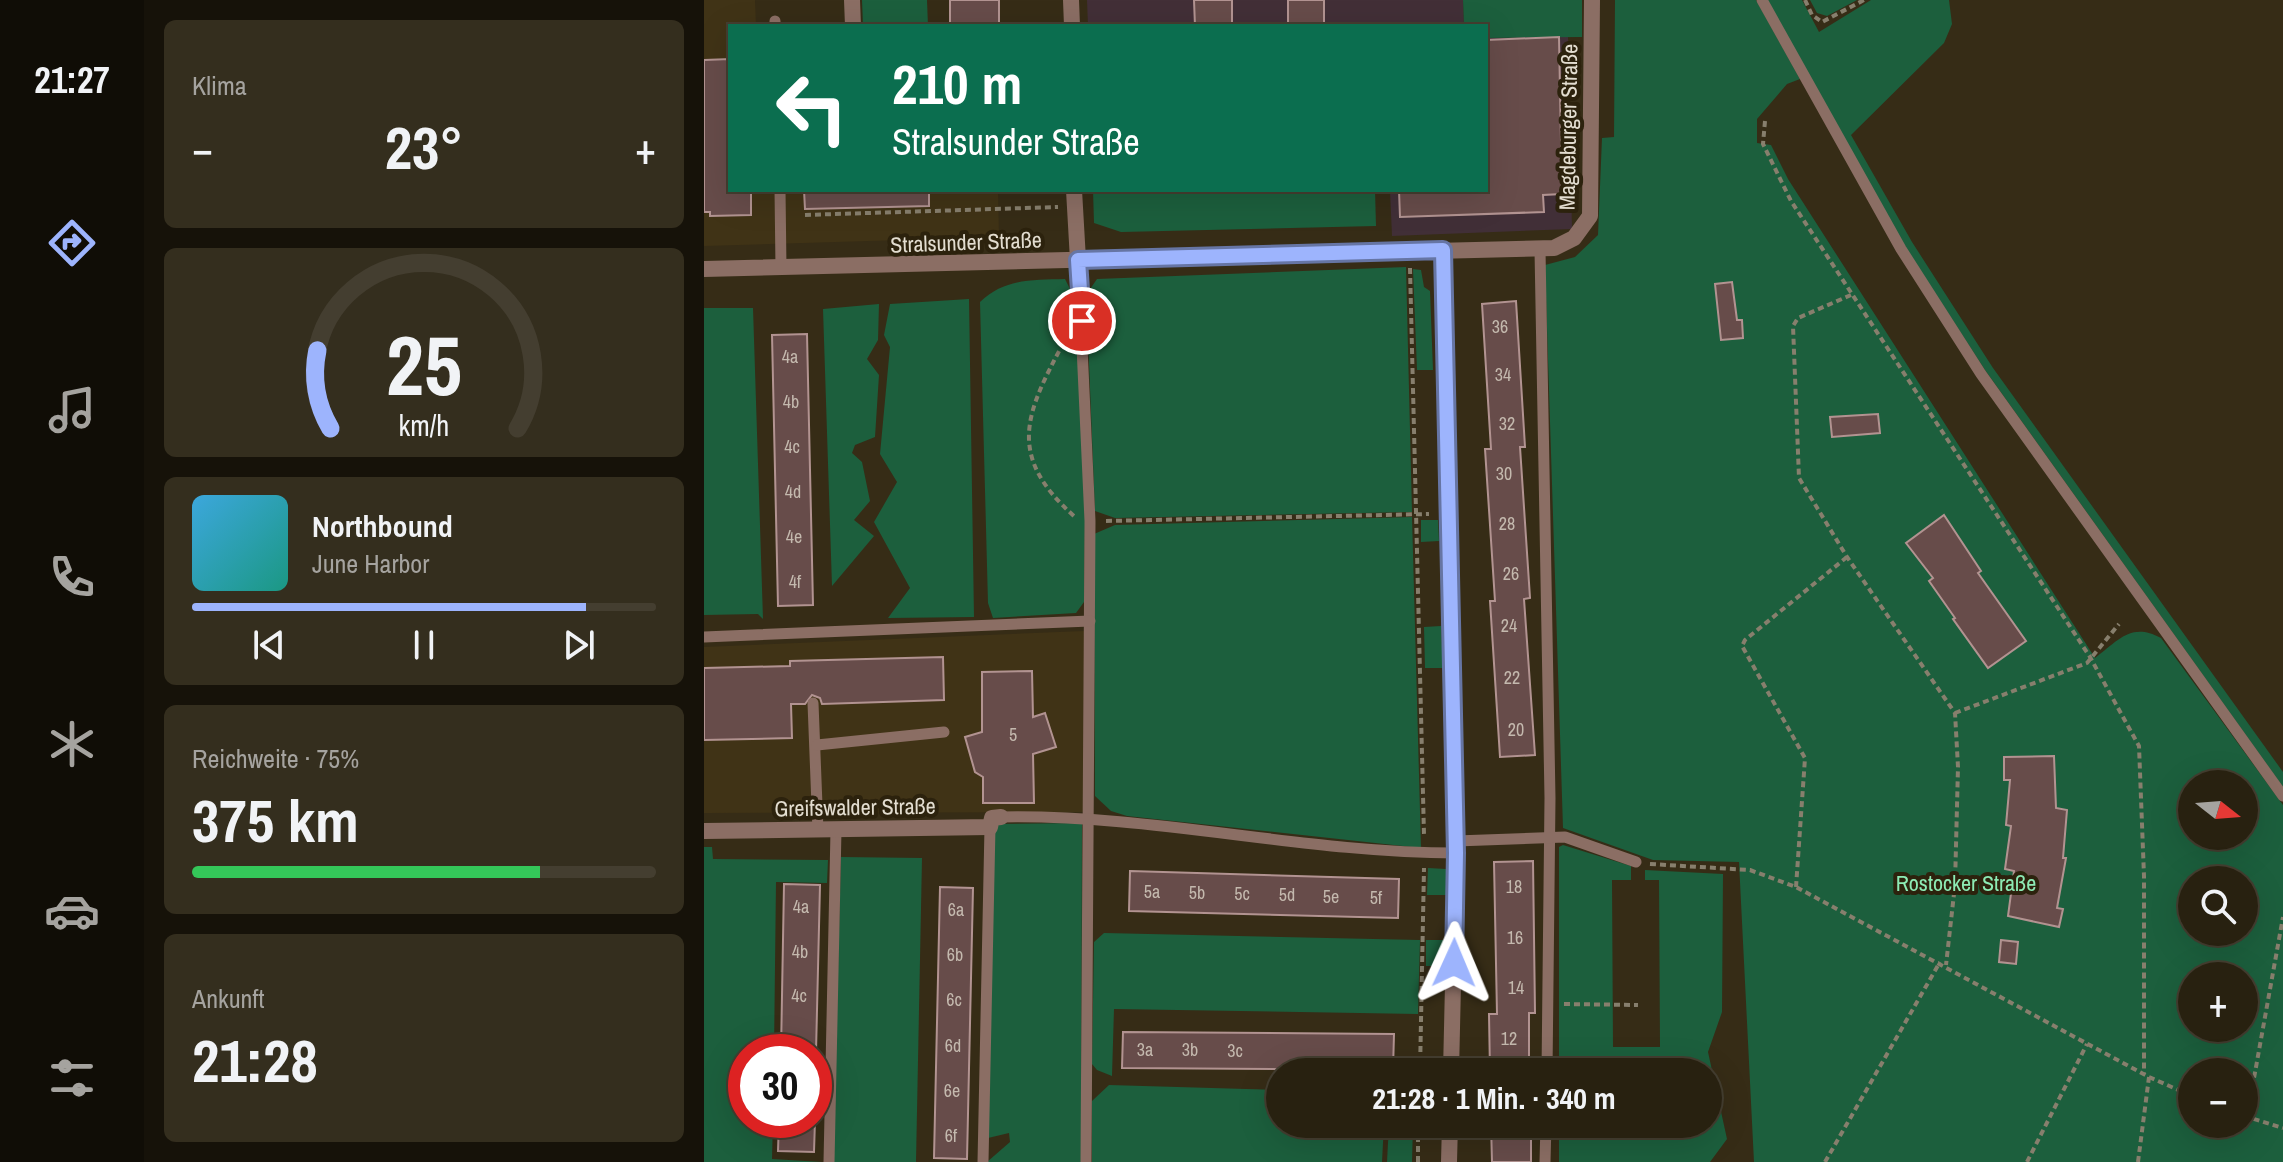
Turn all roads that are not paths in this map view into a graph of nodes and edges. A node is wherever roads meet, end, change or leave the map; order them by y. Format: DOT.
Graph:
graph roads {
  1 [pos="852,0"];
  2 [pos="1071,0"];
  3 [pos="1592,0"];
  4 [pos="1762,0"];
  5 [pos="853,24"];
  6 [pos="1072,24"];
  7 [pos="780,192"];
  8 [pos="1074,198"];
  9 [pos="1565,244"];
  10 [pos="1443,250"];
  11 [pos="1540,250"];
  12 [pos="1078,260"];
  13 [pos="781,268"];
  14 [pos="704,269"];
  15 [pos="1090,621"];
  16 [pos="704,637"];
  17 [pos="813,703"];
  18 [pos="944,732"];
  19 [pos="817,745"];
  20 [pos="2283,796"];
  21 [pos="1088,817"];
  22 [pos="995,822"];
  23 [pos="836,830"];
  24 [pos="704,831"];
  25 [pos="818,831"];
  26 [pos="1549,836"];
  27 [pos="1456,847"];
  28 [pos="1636,862"];
  29 [pos="1451,1058"];
  30 [pos="1547,1058"];
  31 [pos="1450,1138"];
  32 [pos="1546,1138"];
  33 [pos="829,1162"];
  34 [pos="983,1162"];
  35 [pos="1086,1162"];
  36 [pos="1449,1162"];
  37 [pos="1545,1162"];
  1 -- 5 [label="street"];
  2 -- 6 [label="street"];
  3 -- 9 [label="street, Magdeburger Straße"];
  4 -- 20 [label="lane"];
  7 -- 13 [label="lane"];
  8 -- 12 [label="street"];
  9 -- 11 [label="street, Stralsunder Straße"];
  10 -- 11 [label="street, Stralsunder Straße"];
  10 -- 12 [label="street, Stralsunder Straße"];
  10 -- 27 [label="street"];
  11 -- 26 [label="lane"];
  12 -- 13 [label="street, Stralsunder Straße"];
  12 -- 15 [label="lane"];
  13 -- 14 [label="street, Stralsunder Straße"];
  15 -- 16 [label="lane"];
  15 -- 21 [label="lane"];
  17 -- 19 [label="lane"];
  18 -- 19 [label="lane"];
  19 -- 25 [label="lane"];
  21 -- 22 [label="lane"];
  21 -- 27 [label="lane"];
  21 -- 35 [label="lane"];
  22 -- 23 [label="street, Greifswalder Straße"];
  22 -- 34 [label="lane"];
  23 -- 25 [label="street, Greifswalder Straße"];
  23 -- 33 [label="lane"];
  24 -- 25 [label="street, Greifswalder Straße"];
  26 -- 27 [label="lane"];
  26 -- 28 [label="lane"];
  26 -- 30 [label="lane"];
  27 -- 29 [label="street"];
  31 -- 36 [label="street"];
  32 -- 37 [label="lane"];
}
